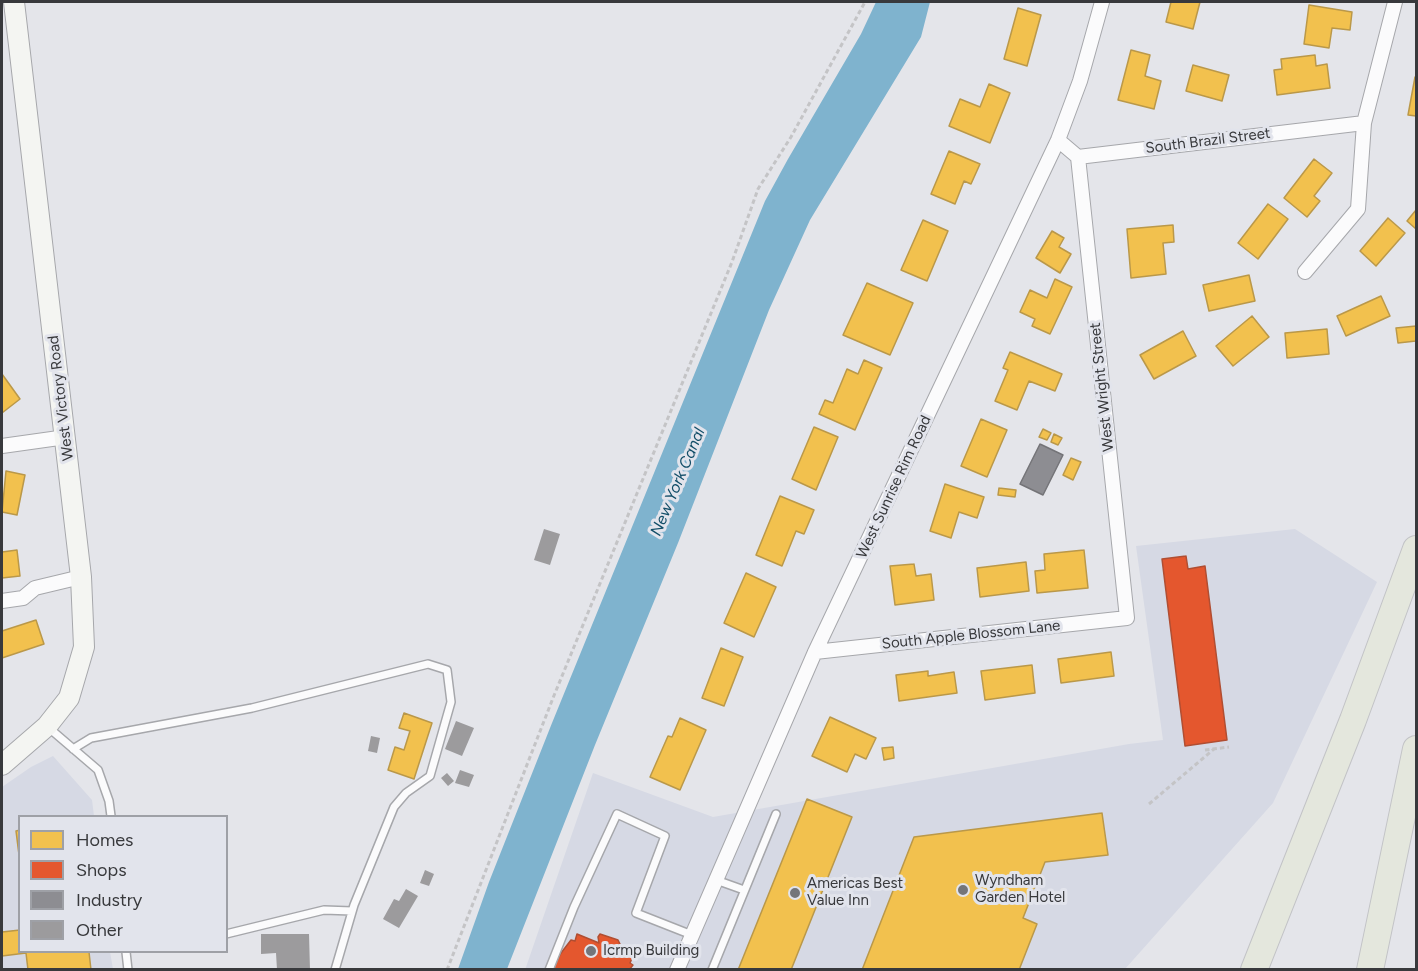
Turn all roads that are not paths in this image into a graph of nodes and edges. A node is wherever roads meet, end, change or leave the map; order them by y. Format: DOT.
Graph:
graph roads {
  1 [pos="14,2"];
  2 [pos="1102,2"];
  3 [pos="1395,2"];
  4 [pos="1364,123"];
  5 [pos="1058,140"];
  6 [pos="1078,157"];
  7 [pos="1305,272"];
  8 [pos="66,437"];
  9 [pos="2,446"];
  10 [pos="1416,549"];
  11 [pos="81,577"];
  12 [pos="2,601"];
  13 [pos="1127,618"];
  14 [pos="815,652"];
  15 [pos="47,726"];
  16 [pos="74,748"];
  17 [pos="1416,749"];
  18 [pos="2,765"];
  19 [pos="776,814"];
  20 [pos="111,815"];
  21 [pos="716,880"];
  22 [pos="744,890"];
  23 [pos="352,911"];
  24 [pos="228,934"];
  25 [pos="692,935"];
  26 [pos="126,953"];
  27 [pos="128,969"];
  28 [pos="335,969"];
  29 [pos="549,969"];
  30 [pos="677,969"];
  31 [pos="712,969"];
  32 [pos="1254,969"];
  33 [pos="1370,969"];
  1 -- 8 [label="street, West Victory Road"];
  2 -- 5 [label="street, West Sunrise Rim Road"];
  3 -- 4 [label="street"];
  4 -- 6 [label="street, South Brazil Street"];
  4 -- 7 [label="street"];
  5 -- 6 [label="street"];
  5 -- 14 [label="street, West Sunrise Rim Road"];
  6 -- 13 [label="street, West Wright Street"];
  8 -- 9 [label="street"];
  8 -- 11 [label="street, West Victory Road"];
  10 -- 32 [label="highway"];
  11 -- 12 [label="street"];
  11 -- 15 [label="street, West Victory Road"];
  13 -- 14 [label="street, South Apple Blossom Lane"];
  14 -- 21 [label="street, West Sunrise Rim Road"];
  15 -- 16 [label="lane"];
  15 -- 18 [label="street, West Victory Road"];
  16 -- 20 [label="lane"];
  16 -- 23 [label="lane"];
  17 -- 33 [label="highway"];
  19 -- 22 [label="lane"];
  21 -- 22 [label="lane"];
  21 -- 25 [label="street, West Sunrise Rim Road"];
  22 -- 31 [label="lane"];
  23 -- 24 [label="lane"];
  23 -- 28 [label="lane"];
  25 -- 29 [label="lane"];
  25 -- 30 [label="street, West Sunrise Rim Road"];
  26 -- 27 [label="lane"];
}
